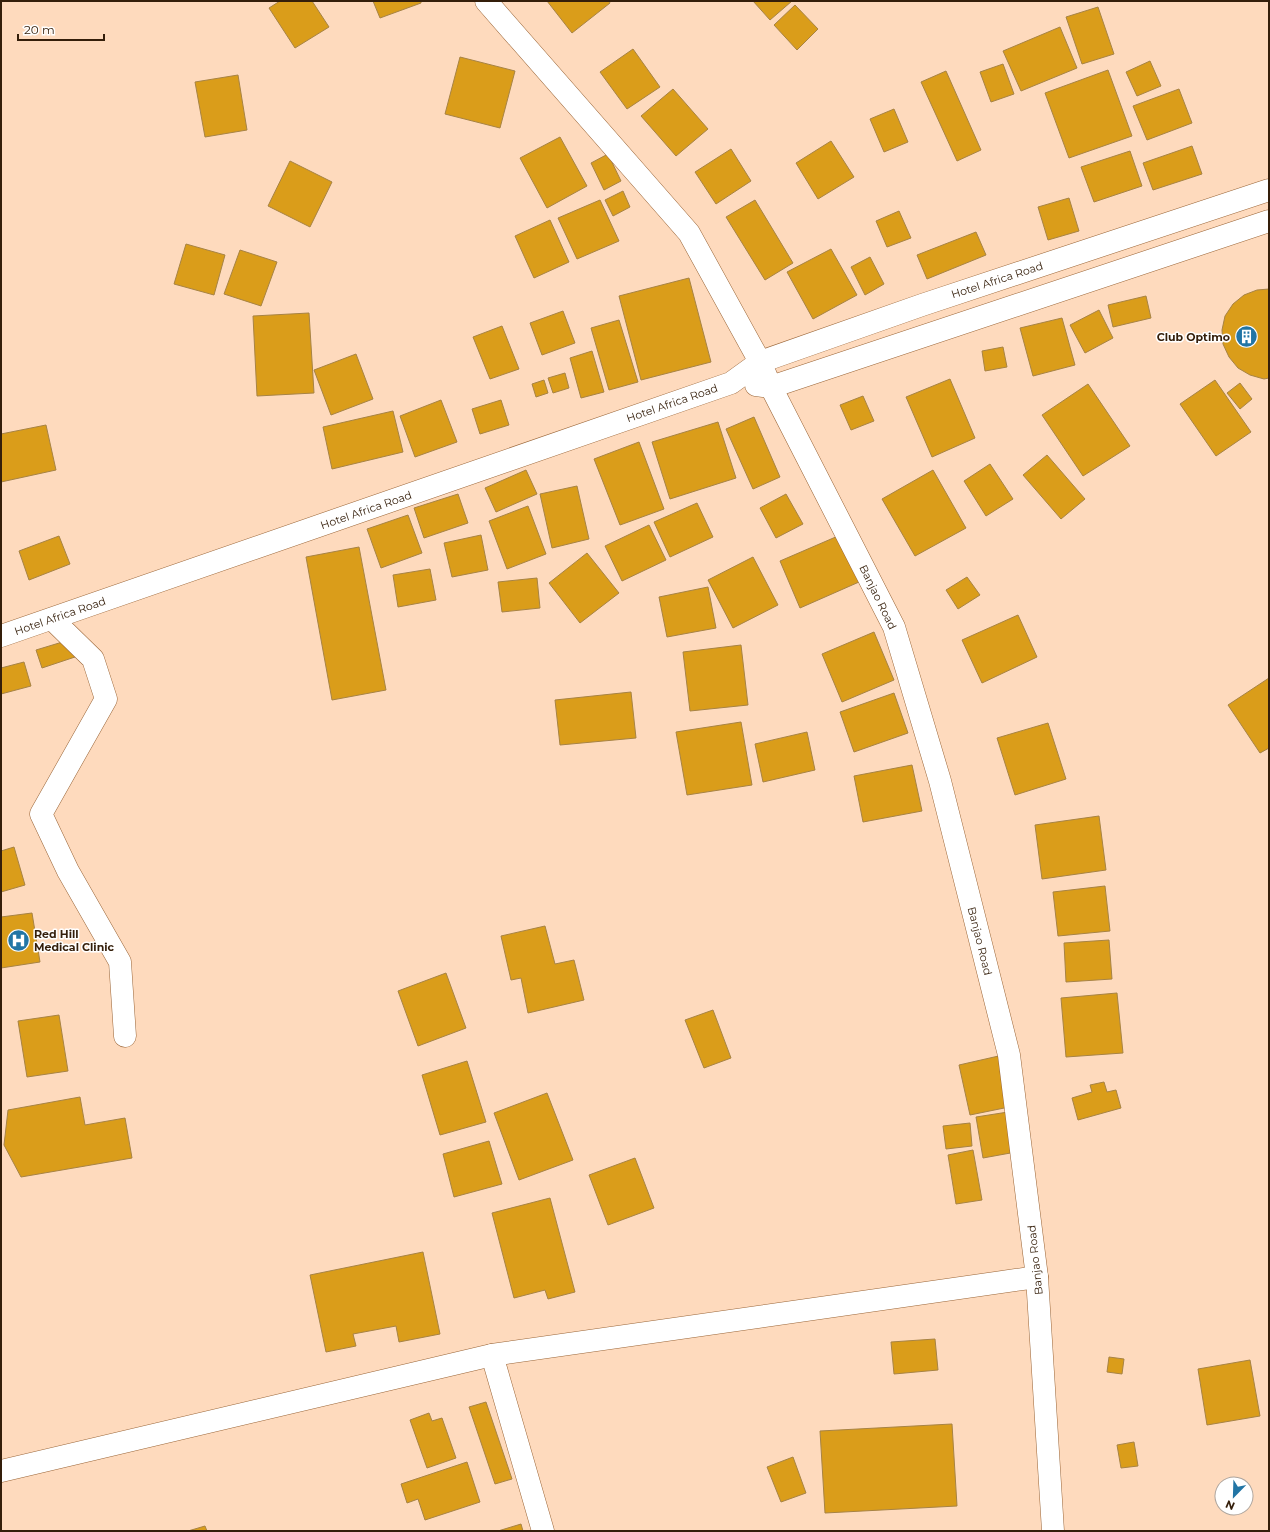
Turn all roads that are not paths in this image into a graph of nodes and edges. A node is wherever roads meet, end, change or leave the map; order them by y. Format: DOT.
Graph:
graph roads {
  1 [pos="486,1"];
  2 [pos="1269,190"];
  3 [pos="1269,222"];
  4 [pos="760,362"];
  5 [pos="731,383"];
  6 [pos="771,386"];
  7 [pos="52,619"];
  8 [pos="1,636"];
  9 [pos="125,1036"];
  10 [pos="1037,1277"];
  11 [pos="492,1355"];
  12 [pos="1,1471"];
  13 [pos="543,1531"];
  14 [pos="1053,1531"];
  1 -- 4 [label="street, Banjao Road"];
  2 -- 4 [label="street, Hotel Africa Road"];
  3 -- 6 [label="street, Hotel Africa Road"];
  4 -- 5 [label="street, Hotel Africa Road"];
  4 -- 6 [label="street, Banjao Road"];
  5 -- 6 [label="street, Hotel Africa Road"];
  5 -- 7 [label="street, Hotel Africa Road"];
  6 -- 10 [label="street, Banjao Road"];
  7 -- 8 [label="street, Hotel Africa Road"];
  7 -- 9 [label="street"];
  10 -- 11 [label="street"];
  10 -- 14 [label="street, Banjao Road"];
  11 -- 12 [label="street"];
  11 -- 13 [label="street"];
}
